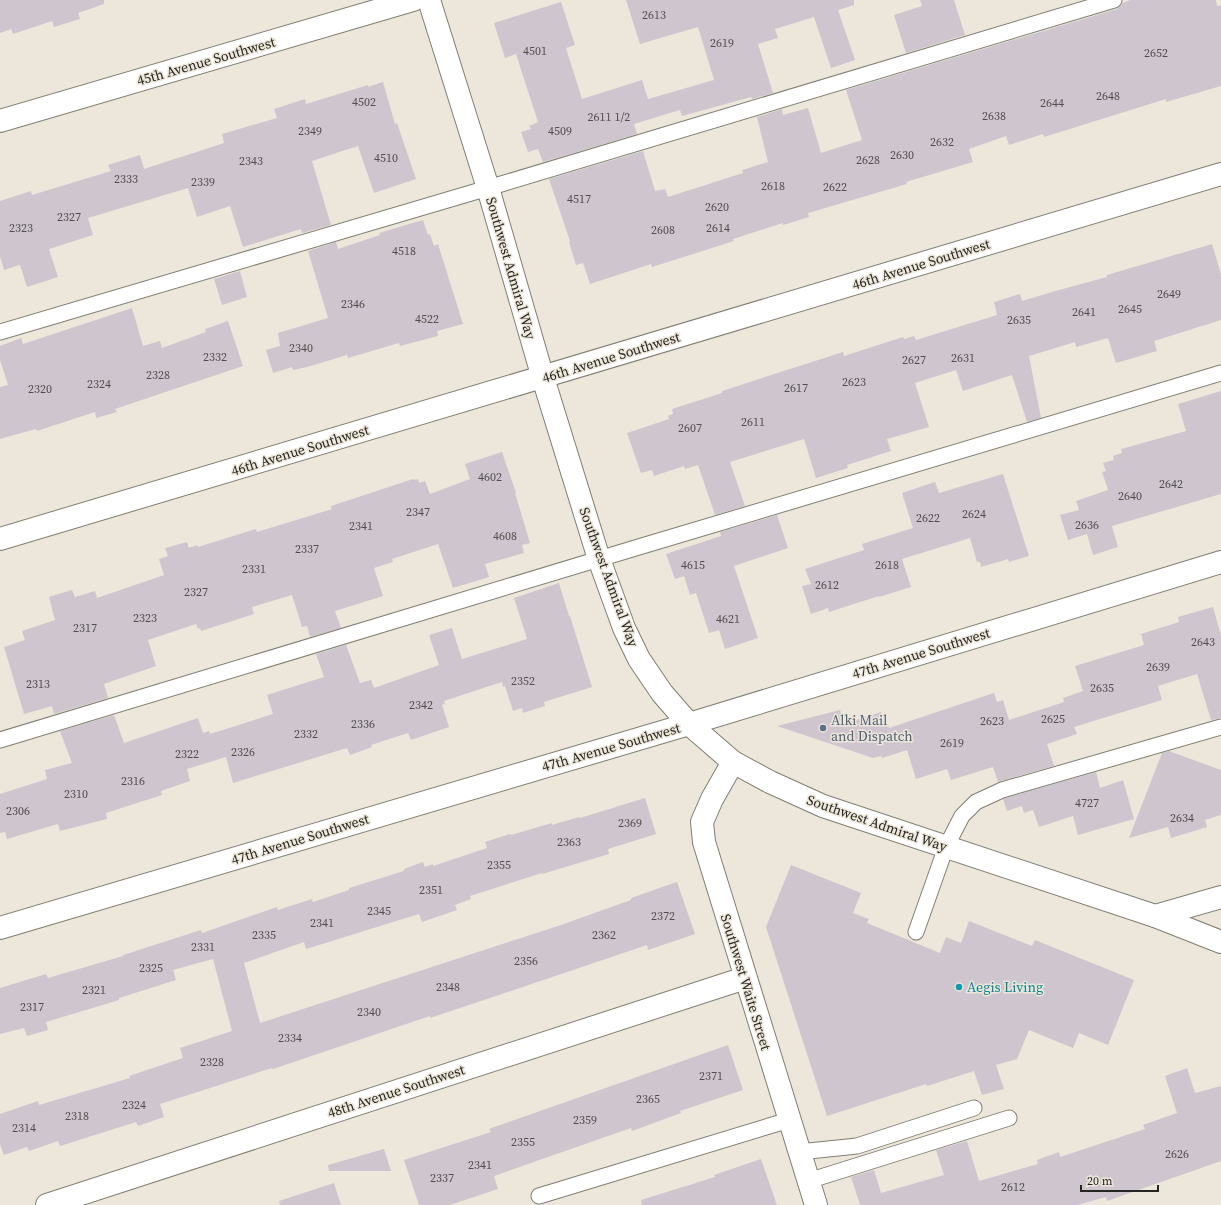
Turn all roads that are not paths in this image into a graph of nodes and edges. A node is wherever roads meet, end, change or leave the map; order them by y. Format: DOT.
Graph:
graph roads {
  1 [pos="413,0"];
  2 [pos="429,0"];
  3 [pos="1114,0"];
  4 [pos="0,121"];
  5 [pos="1221,174"];
  6 [pos="488,188"];
  7 [pos="0,332"];
  8 [pos="1221,373"];
  9 [pos="543,378"];
  10 [pos="0,539"];
  11 [pos="599,559"];
  12 [pos="1221,562"];
  13 [pos="689,724"];
  14 [pos="1221,726"];
  15 [pos="0,740"];
  16 [pos="734,762"];
  17 [pos="946,847"];
  18 [pos="1221,897"];
  19 [pos="1155,916"];
  20 [pos="0,928"];
  21 [pos="916,932"];
  22 [pos="1221,942"];
  23 [pos="745,978"];
  24 [pos="974,1108"];
  25 [pos="1009,1118"];
  26 [pos="789,1120"];
  27 [pos="799,1152"];
  28 [pos="808,1181"];
  29 [pos="539,1196"];
  30 [pos="47,1205"];
  31 [pos="816,1205"];
  1 -- 4 [label="street, 45th Avenue Southwest"];
  2 -- 6 [label="street, Southwest Admiral Way"];
  3 -- 6 [label="lane"];
  5 -- 9 [label="street, 46th Avenue Southwest"];
  6 -- 7 [label="lane"];
  6 -- 9 [label="street, Southwest Admiral Way"];
  8 -- 11 [label="lane"];
  9 -- 10 [label="street, 46th Avenue Southwest"];
  9 -- 11 [label="street, Southwest Admiral Way"];
  11 -- 13 [label="street, Southwest Admiral Way"];
  11 -- 15 [label="lane"];
  12 -- 13 [label="street, 47th Avenue Southwest"];
  13 -- 16 [label="street, Southwest Admiral Way"];
  13 -- 20 [label="street, 47th Avenue Southwest"];
  14 -- 17 [label="lane"];
  16 -- 17 [label="street, Southwest Admiral Way"];
  16 -- 23 [label="street, Southwest Waite Street"];
  17 -- 19 [label="street, Southwest Admiral Way"];
  17 -- 21 [label="lane"];
  18 -- 19 [label="street"];
  19 -- 22 [label="street, Southwest Admiral Way"];
  23 -- 26 [label="street, Southwest Waite Street"];
  23 -- 30 [label="street, 48th Avenue Southwest"];
  24 -- 27 [label="lane"];
  25 -- 28 [label="lane"];
  26 -- 27 [label="street, Southwest Waite Street"];
  26 -- 29 [label="lane"];
  27 -- 28 [label="street, Southwest Waite Street"];
  28 -- 31 [label="street, Southwest Waite Street"];
}
